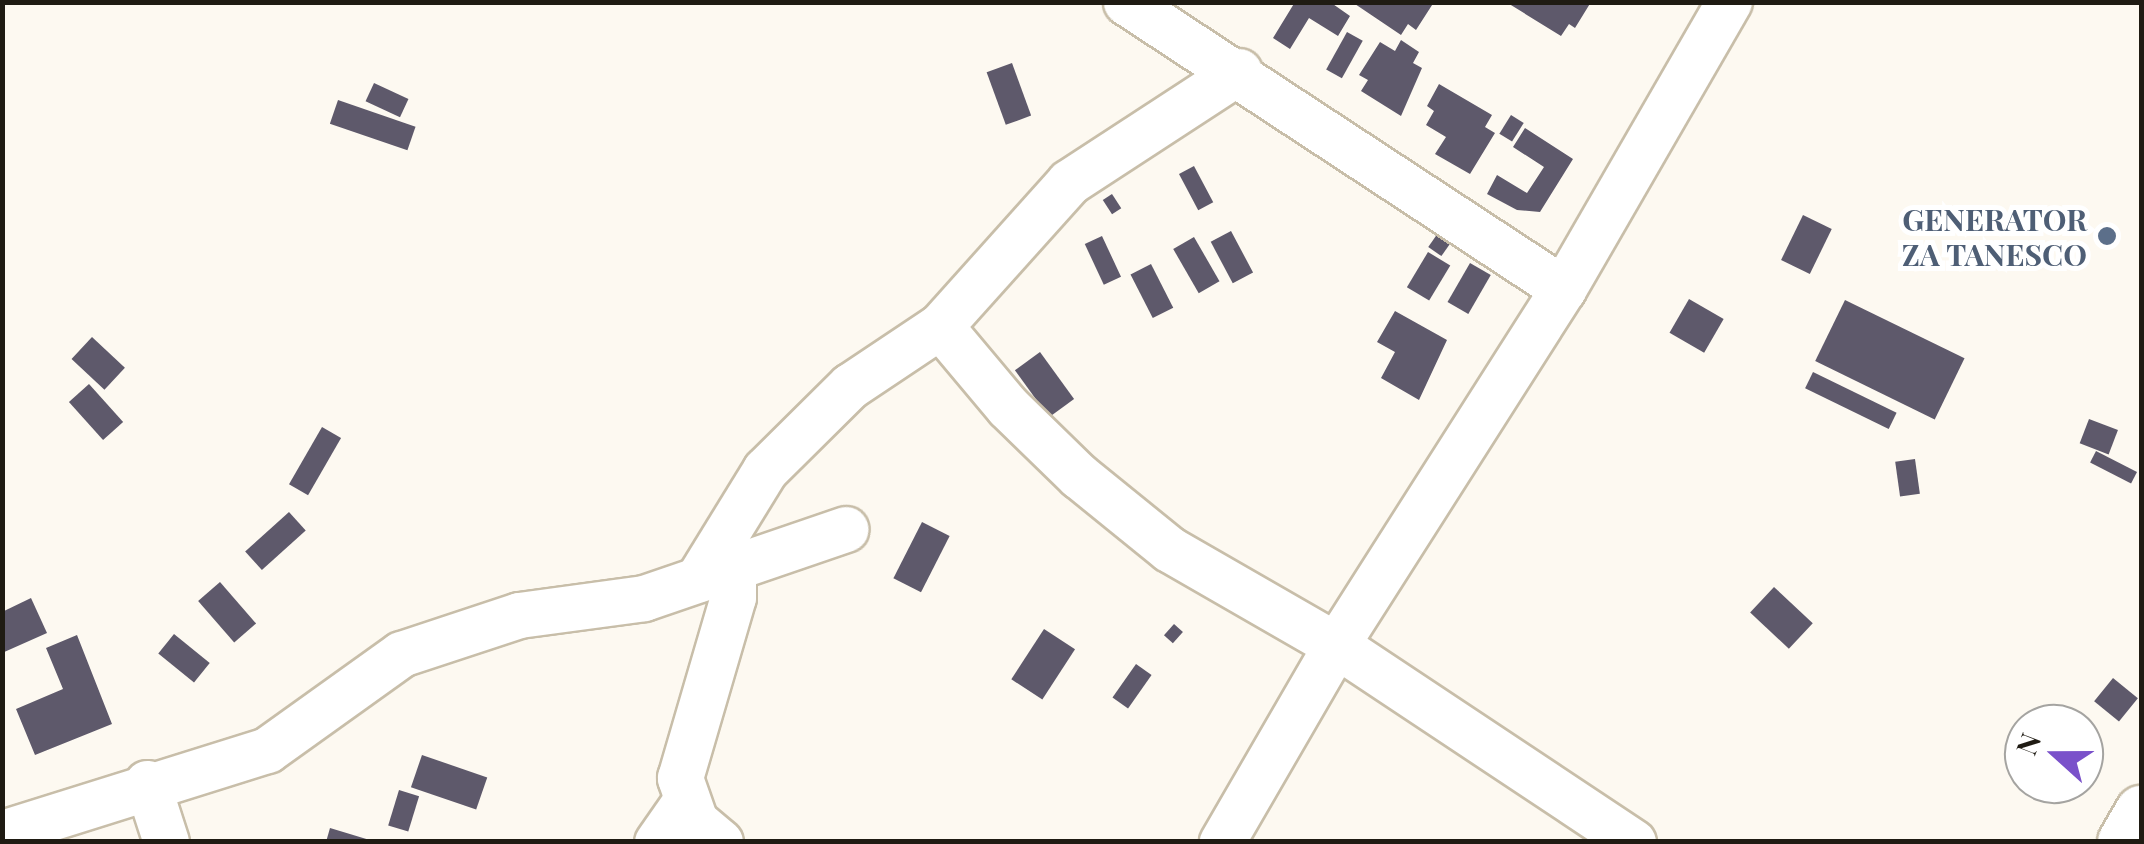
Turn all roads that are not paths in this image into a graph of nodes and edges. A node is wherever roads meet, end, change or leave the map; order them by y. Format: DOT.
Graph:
graph roads {
  1 [pos="1126,2"];
  2 [pos="1729,2"];
  3 [pos="1239,71"];
  4 [pos="1563,289"];
  5 [pos="940,326"];
  6 [pos="846,529"];
  7 [pos="716,572"];
  8 [pos="1336,645"];
  9 [pos="147,783"];
  10 [pos="688,799"];
  11 [pos="2142,813"];
  12 [pos="2,834"];
  13 [pos="166,842"];
  14 [pos="657,842"];
  15 [pos="720,842"];
  16 [pos="1222,842"];
  17 [pos="1633,842"];
  18 [pos="2125,842"];
  1 -- 3 [label="street"];
  2 -- 4 [label="street"];
  3 -- 4 [label="street"];
  3 -- 5 [label="street"];
  4 -- 8 [label="street"];
  5 -- 7 [label="street"];
  5 -- 8 [label="street"];
  6 -- 7 [label="street"];
  7 -- 9 [label="street"];
  7 -- 10 [label="street"];
  8 -- 16 [label="street"];
  8 -- 17 [label="street"];
  9 -- 12 [label="street"];
  9 -- 13 [label="street"];
  10 -- 14 [label="street"];
  10 -- 15 [label="street"];
  11 -- 18 [label="street"];
}
